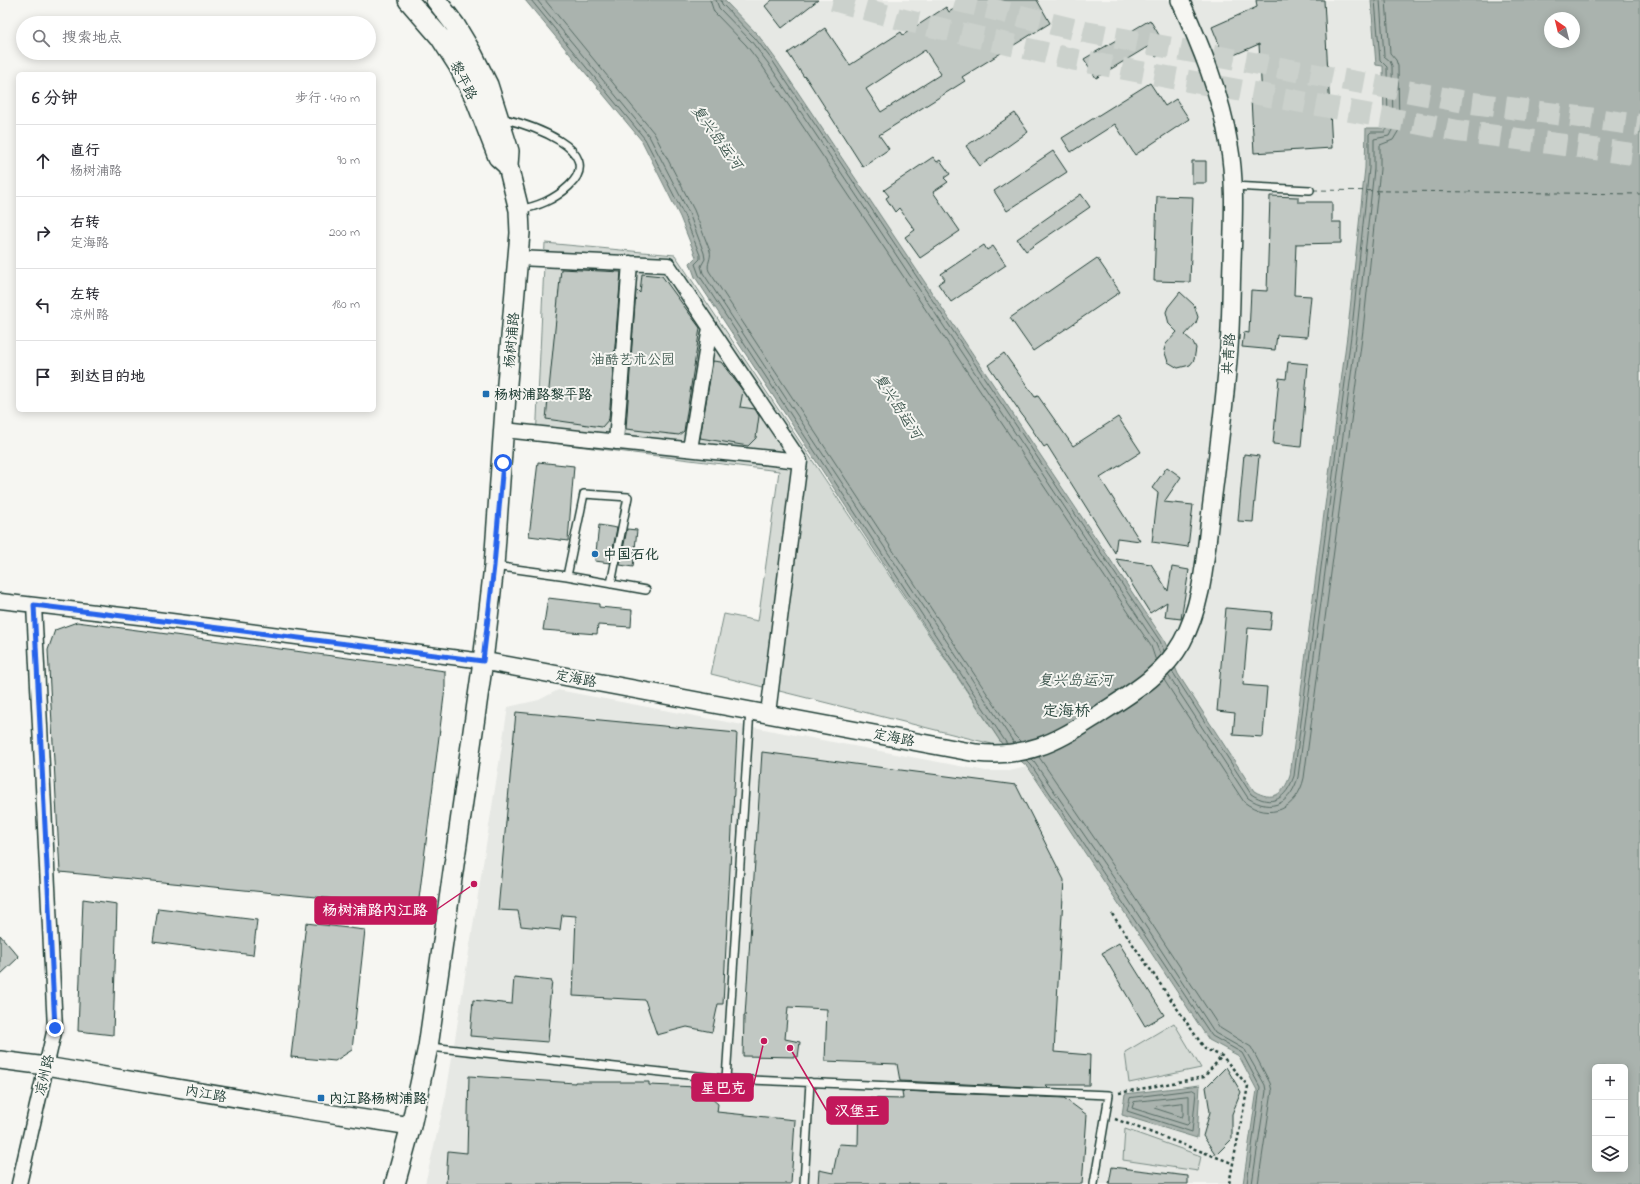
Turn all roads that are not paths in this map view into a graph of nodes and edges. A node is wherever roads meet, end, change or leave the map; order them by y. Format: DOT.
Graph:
graph roads {
  1 [pos="408,0"];
  2 [pos="436,0"];
  3 [pos="1180,0"];
  4 [pos="492,120"];
  5 [pos="1232,186"];
  6 [pos="1310,190"];
  7 [pos="519,210"];
  8 [pos="518,258"];
  9 [pos="630,263"];
  10 [pos="710,328"];
  11 [pos="504,430"];
  12 [pos="616,442"];
  13 [pos="690,449"];
  14 [pos="800,461"];
  15 [pos="494,566"];
  16 [pos="567,576"];
  17 [pos="611,584"];
  18 [pos="646,590"];
  19 [pos="0,601"];
  20 [pos="34,605"];
  21 [pos="483,661"];
  22 [pos="1134,692"];
  23 [pos="750,710"];
  24 [pos="768,713"];
  25 [pos="428,1047"];
  26 [pos="0,1060"];
  27 [pos="46,1066"];
  28 [pos="726,1079"];
  29 [pos="810,1082"];
  30 [pos="412,1126"];
  31 [pos="19,1184"];
  32 [pos="395,1184"];
  33 [pos="804,1184"];
  34 [pos="1094,1184"];
  1 -- 4 [label="main road, 黎平路"];
  2 -- 4 [label="main road, 黎平路"];
  3 -- 5 [label="street, 共青路"];
  4 -- 7 [label="main road, 黎平路"];
  4 -- 7 [label="lane"];
  5 -- 6 [label="lane"];
  5 -- 22 [label="street, 共青路"];
  7 -- 8 [label="main road, 杨树浦路"];
  8 -- 9 [label="street"];
  8 -- 11 [label="main road, 杨树浦路"];
  9 -- 10 [label="street"];
  9 -- 12 [label="street"];
  10 -- 13 [label="street"];
  10 -- 14 [label="street"];
  11 -- 12 [label="street"];
  11 -- 15 [label="main road, 杨树浦路"];
  12 -- 13 [label="street"];
  13 -- 14 [label="street"];
  14 -- 24 [label="street"];
  15 -- 16 [label="lane"];
  15 -- 21 [label="main road, 杨树浦路"];
  16 -- 17 [label="lane"];
  16 -- 17 [label="lane"];
  17 -- 18 [label="lane"];
  19 -- 20 [label="street, 定海路"];
  20 -- 21 [label="street, 定海路"];
  20 -- 27 [label="street, 凉州路"];
  21 -- 23 [label="street, 定海路"];
  21 -- 25 [label="main road, 杨树浦路"];
  22 -- 24 [label="street, 定海路"];
  23 -- 24 [label="street, 定海路"];
  23 -- 28 [label="lane"];
  25 -- 28 [label="lane"];
  25 -- 30 [label="main road, 杨树浦路"];
  26 -- 27 [label="street, 内江路"];
  27 -- 30 [label="street, 内江路"];
  27 -- 31 [label="street, 凉州路"];
  28 -- 29 [label="lane"];
  29 -- 33 [label="lane"];
  29 -- 34 [label="lane"];
  30 -- 32 [label="main road"];
}
